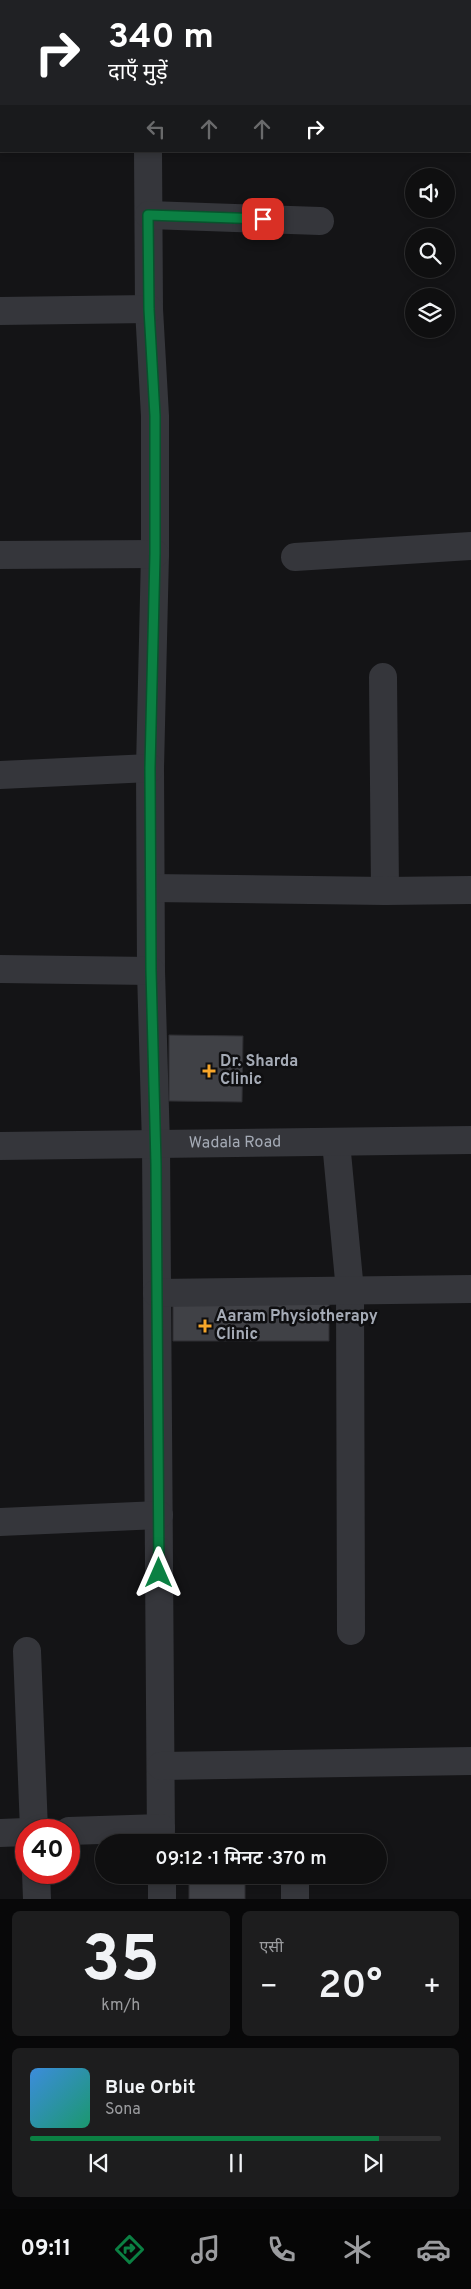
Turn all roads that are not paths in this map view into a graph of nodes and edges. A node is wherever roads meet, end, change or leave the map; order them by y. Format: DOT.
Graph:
graph roads {
  1 [pos="148,152"];
  2 [pos="148,215"];
  3 [pos="320,222"];
  4 [pos="149,309"];
  5 [pos="0,311"];
  6 [pos="471,546"];
  7 [pos="155,554"];
  8 [pos="0,555"];
  9 [pos="295,557"];
  10 [pos="383,677"];
  11 [pos="150,768"];
  12 [pos="0,775"];
  13 [pos="151,888"];
  14 [pos="471,890"];
  15 [pos="385,891"];
  16 [pos="0,969"];
  17 [pos="151,970"];
  18 [pos="471,1140"];
  19 [pos="336,1142"];
  20 [pos="156,1145"];
  21 [pos="0,1146"];
  22 [pos="471,1289"];
  23 [pos="350,1291"];
  24 [pos="157,1293"];
  25 [pos="159,1515"];
  26 [pos="0,1522"];
  27 [pos="351,1631"];
  28 [pos="26,1651"];
  29 [pos="471,1761"];
  30 [pos="161,1766"];
  31 [pos="34,1819"];
  32 [pos="80,1831"];
  33 [pos="15,1832"];
  34 [pos="0,1833"];
  35 [pos="138,1834"];
  36 [pos="161,1834"];
  37 [pos="36,1884"];
  38 [pos="162,1884"];
  39 [pos="37,1899"];
  40 [pos="162,1899"];
  1 -- 2 [label="street"];
  2 -- 3 [label="street"];
  2 -- 4 [label="street"];
  4 -- 5 [label="street"];
  4 -- 7 [label="street"];
  6 -- 9 [label="street"];
  7 -- 8 [label="street"];
  7 -- 11 [label="street"];
  10 -- 15 [label="street"];
  11 -- 12 [label="street"];
  11 -- 13 [label="street"];
  13 -- 15 [label="street"];
  13 -- 17 [label="street"];
  14 -- 15 [label="street"];
  16 -- 17 [label="street"];
  17 -- 20 [label="street"];
  18 -- 19 [label="street, Wadala Road"];
  19 -- 20 [label="street, Wadala Road"];
  19 -- 23 [label="street"];
  20 -- 21 [label="street, Wadala Road"];
  20 -- 24 [label="street"];
  22 -- 23 [label="street"];
  23 -- 24 [label="street"];
  23 -- 27 [label="street"];
  24 -- 25 [label="street"];
  25 -- 26 [label="street"];
  25 -- 30 [label="street"];
  28 -- 31 [label="street"];
  29 -- 30 [label="street"];
  30 -- 36 [label="street"];
  32 -- 35 [label="street"];
  33 -- 34 [label="street"];
  37 -- 39 [label="street"];
  38 -- 40 [label="street"];
}
